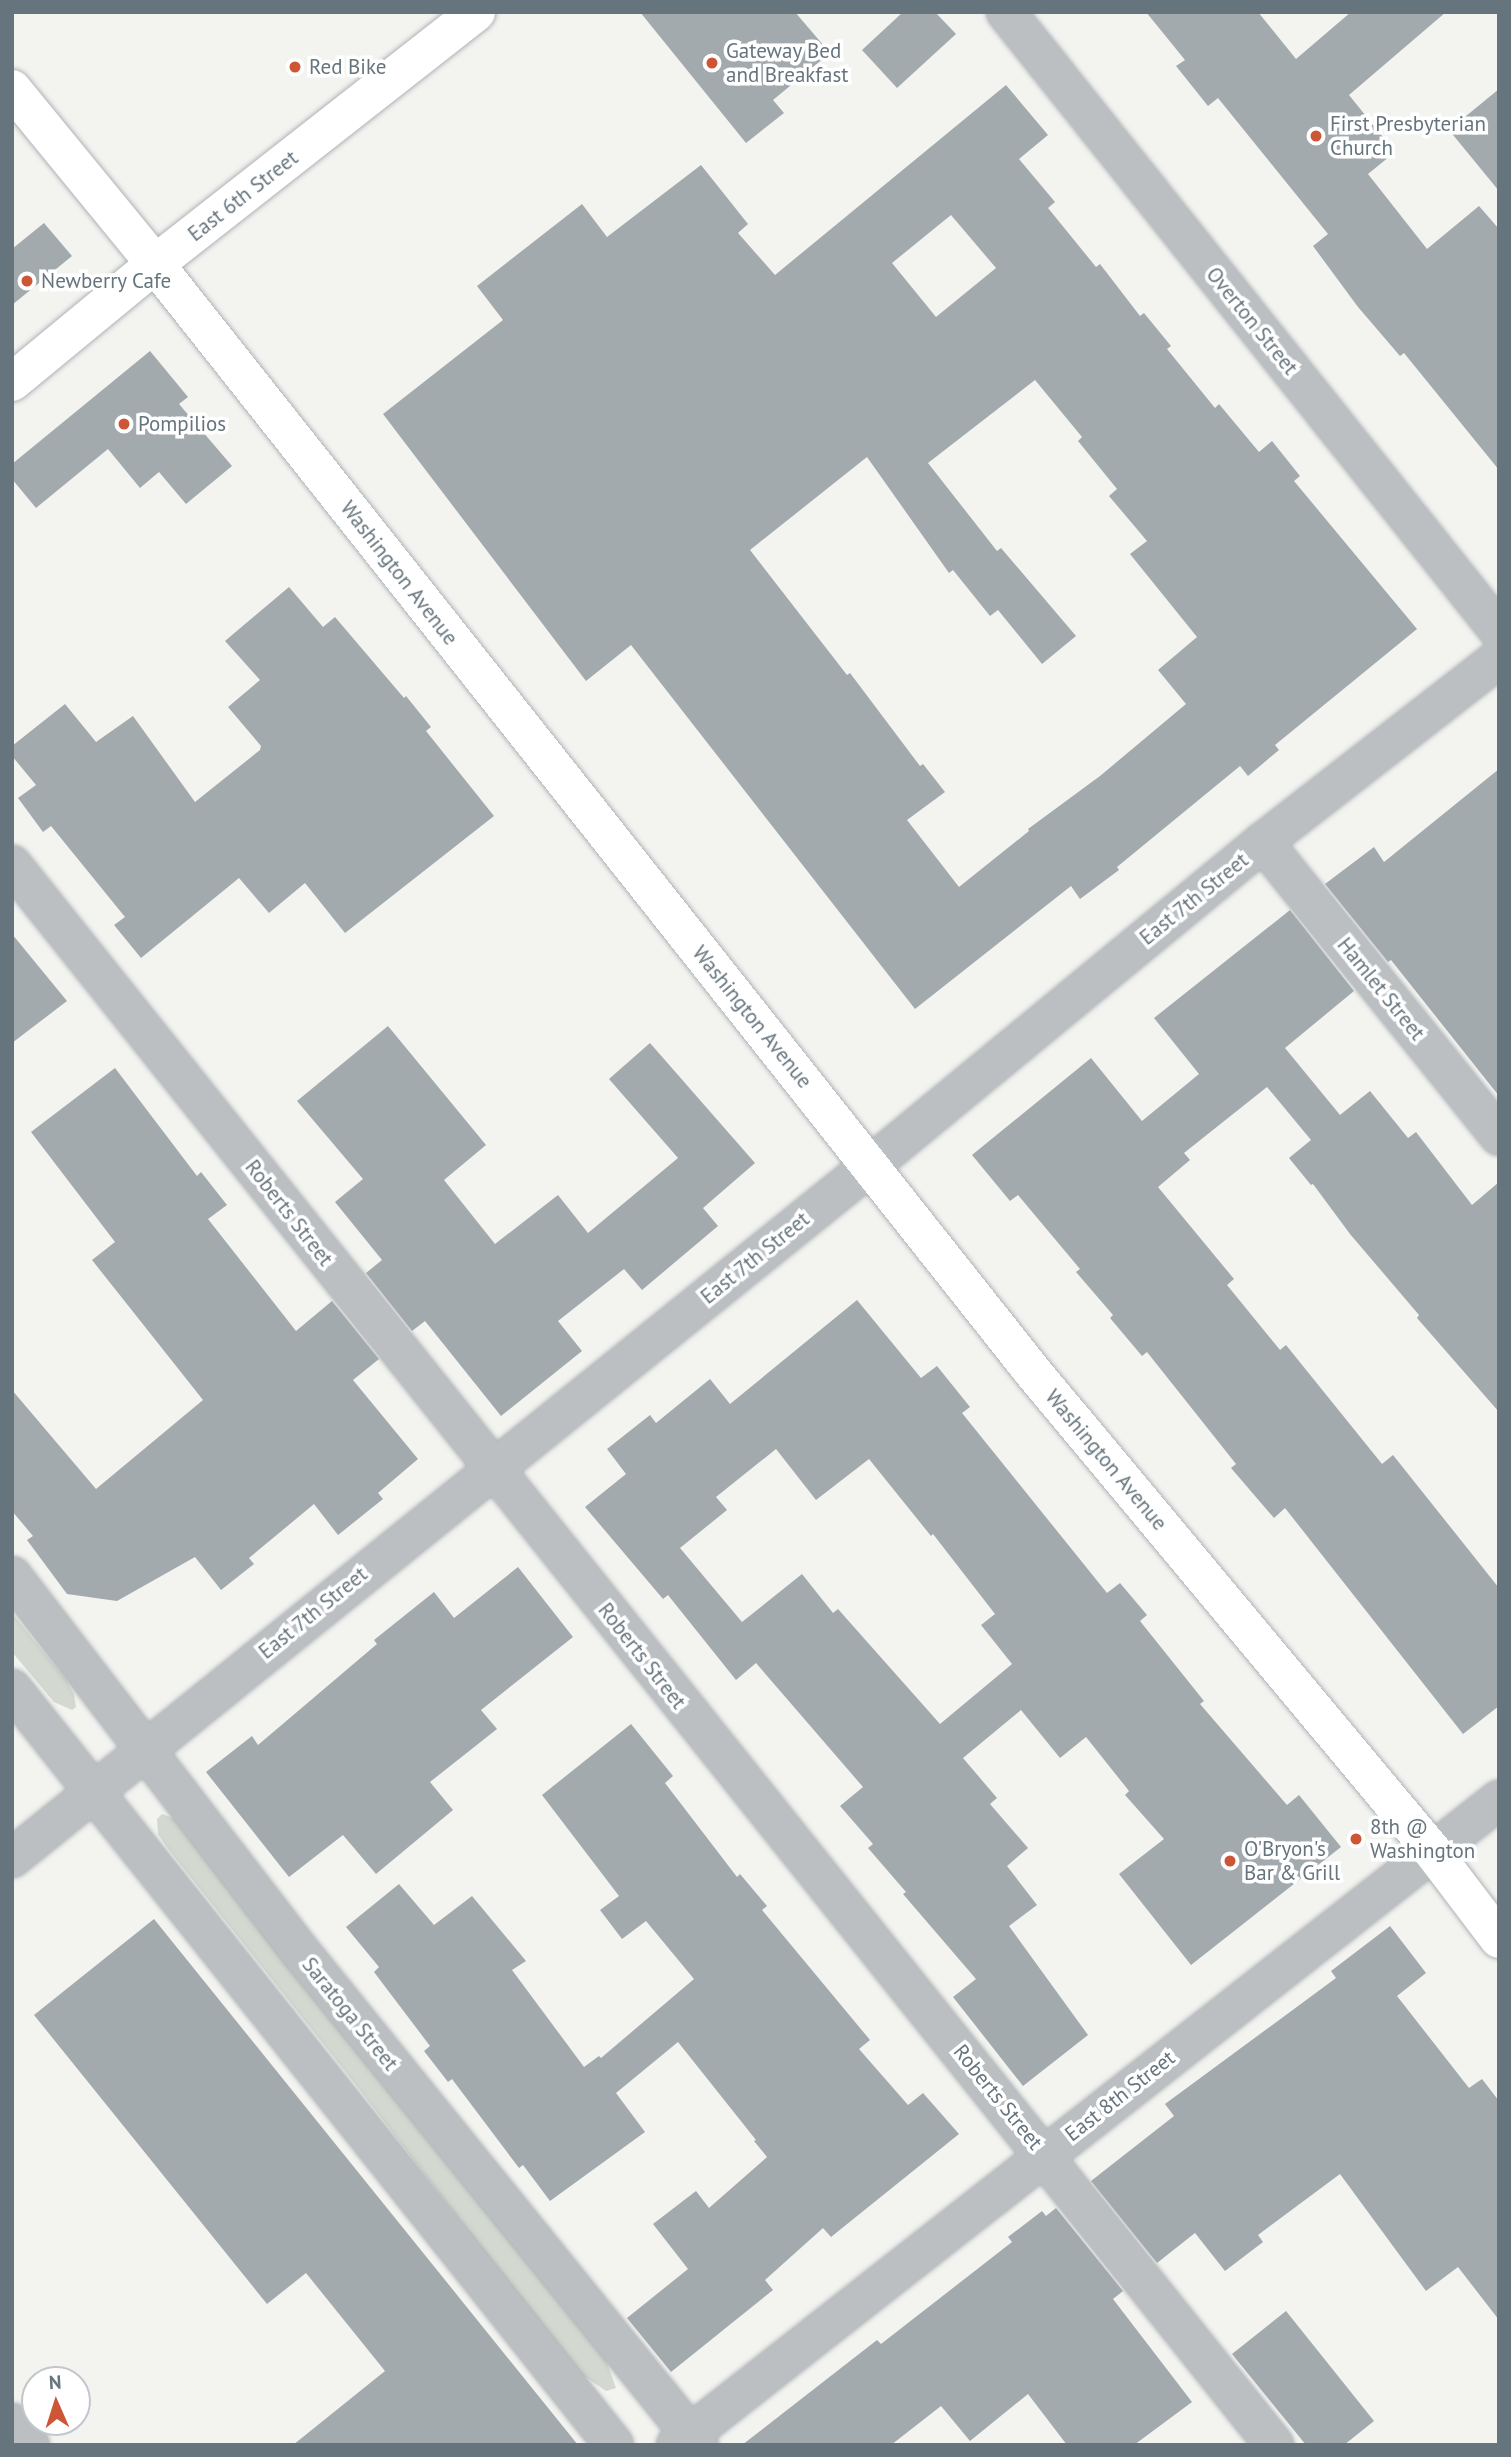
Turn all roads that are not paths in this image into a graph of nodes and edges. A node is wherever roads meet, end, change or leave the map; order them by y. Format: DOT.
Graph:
graph roads {
  1 [pos="476,12"];
  2 [pos="1006,12"];
  3 [pos="12,89"];
  4 [pos="156,264"];
  5 [pos="12,382"];
  6 [pos="1499,631"];
  7 [pos="1499,658"];
  8 [pos="1263,842"];
  9 [pos="12,865"];
  10 [pos="1499,1136"];
  11 [pos="871,1165"];
  12 [pos="496,1467"];
  13 [pos="12,1576"];
  14 [pos="12,1689"];
  15 [pos="145,1749"];
  16 [pos="95,1792"];
  17 [pos="1499,1800"];
  18 [pos="1433,1852"];
  19 [pos="12,1858"];
  20 [pos="1499,1939"];
  21 [pos="1045,2155"];
  22 [pos="12,2423"];
  23 [pos="688,2441"];
  24 [pos="30,2445"];
  25 [pos="614,2445"];
  26 [pos="1274,2445"];
  1 -- 4 [label="street, East 6th Street"];
  2 -- 6 [label="street, Overton Street"];
  3 -- 4 [label="street, Washington Avenue"];
  4 -- 5 [label="street, East 6th Street"];
  4 -- 11 [label="street, Washington Avenue"];
  7 -- 8 [label="street, East 7th Street"];
  8 -- 10 [label="street, Hamlet Street"];
  8 -- 11 [label="street, East 7th Street"];
  9 -- 12 [label="street, Roberts Street"];
  11 -- 12 [label="street, East 7th Street"];
  11 -- 18 [label="street, Washington Avenue"];
  12 -- 15 [label="street, East 7th Street"];
  12 -- 21 [label="street, Roberts Street"];
  13 -- 15 [label="street, Saratoga Street"];
  14 -- 16 [label="street"];
  15 -- 16 [label="street, East 7th Street"];
  15 -- 23 [label="street, Saratoga Street"];
  16 -- 19 [label="street, East 7th Street"];
  16 -- 25 [label="street"];
  17 -- 18 [label="street, East 8th Street"];
  18 -- 20 [label="street, Washington Avenue"];
  18 -- 21 [label="street, East 8th Street"];
  21 -- 23 [label="street, East 8th Street"];
  21 -- 26 [label="street, Roberts Street"];
  22 -- 24 [label="street"];
}
